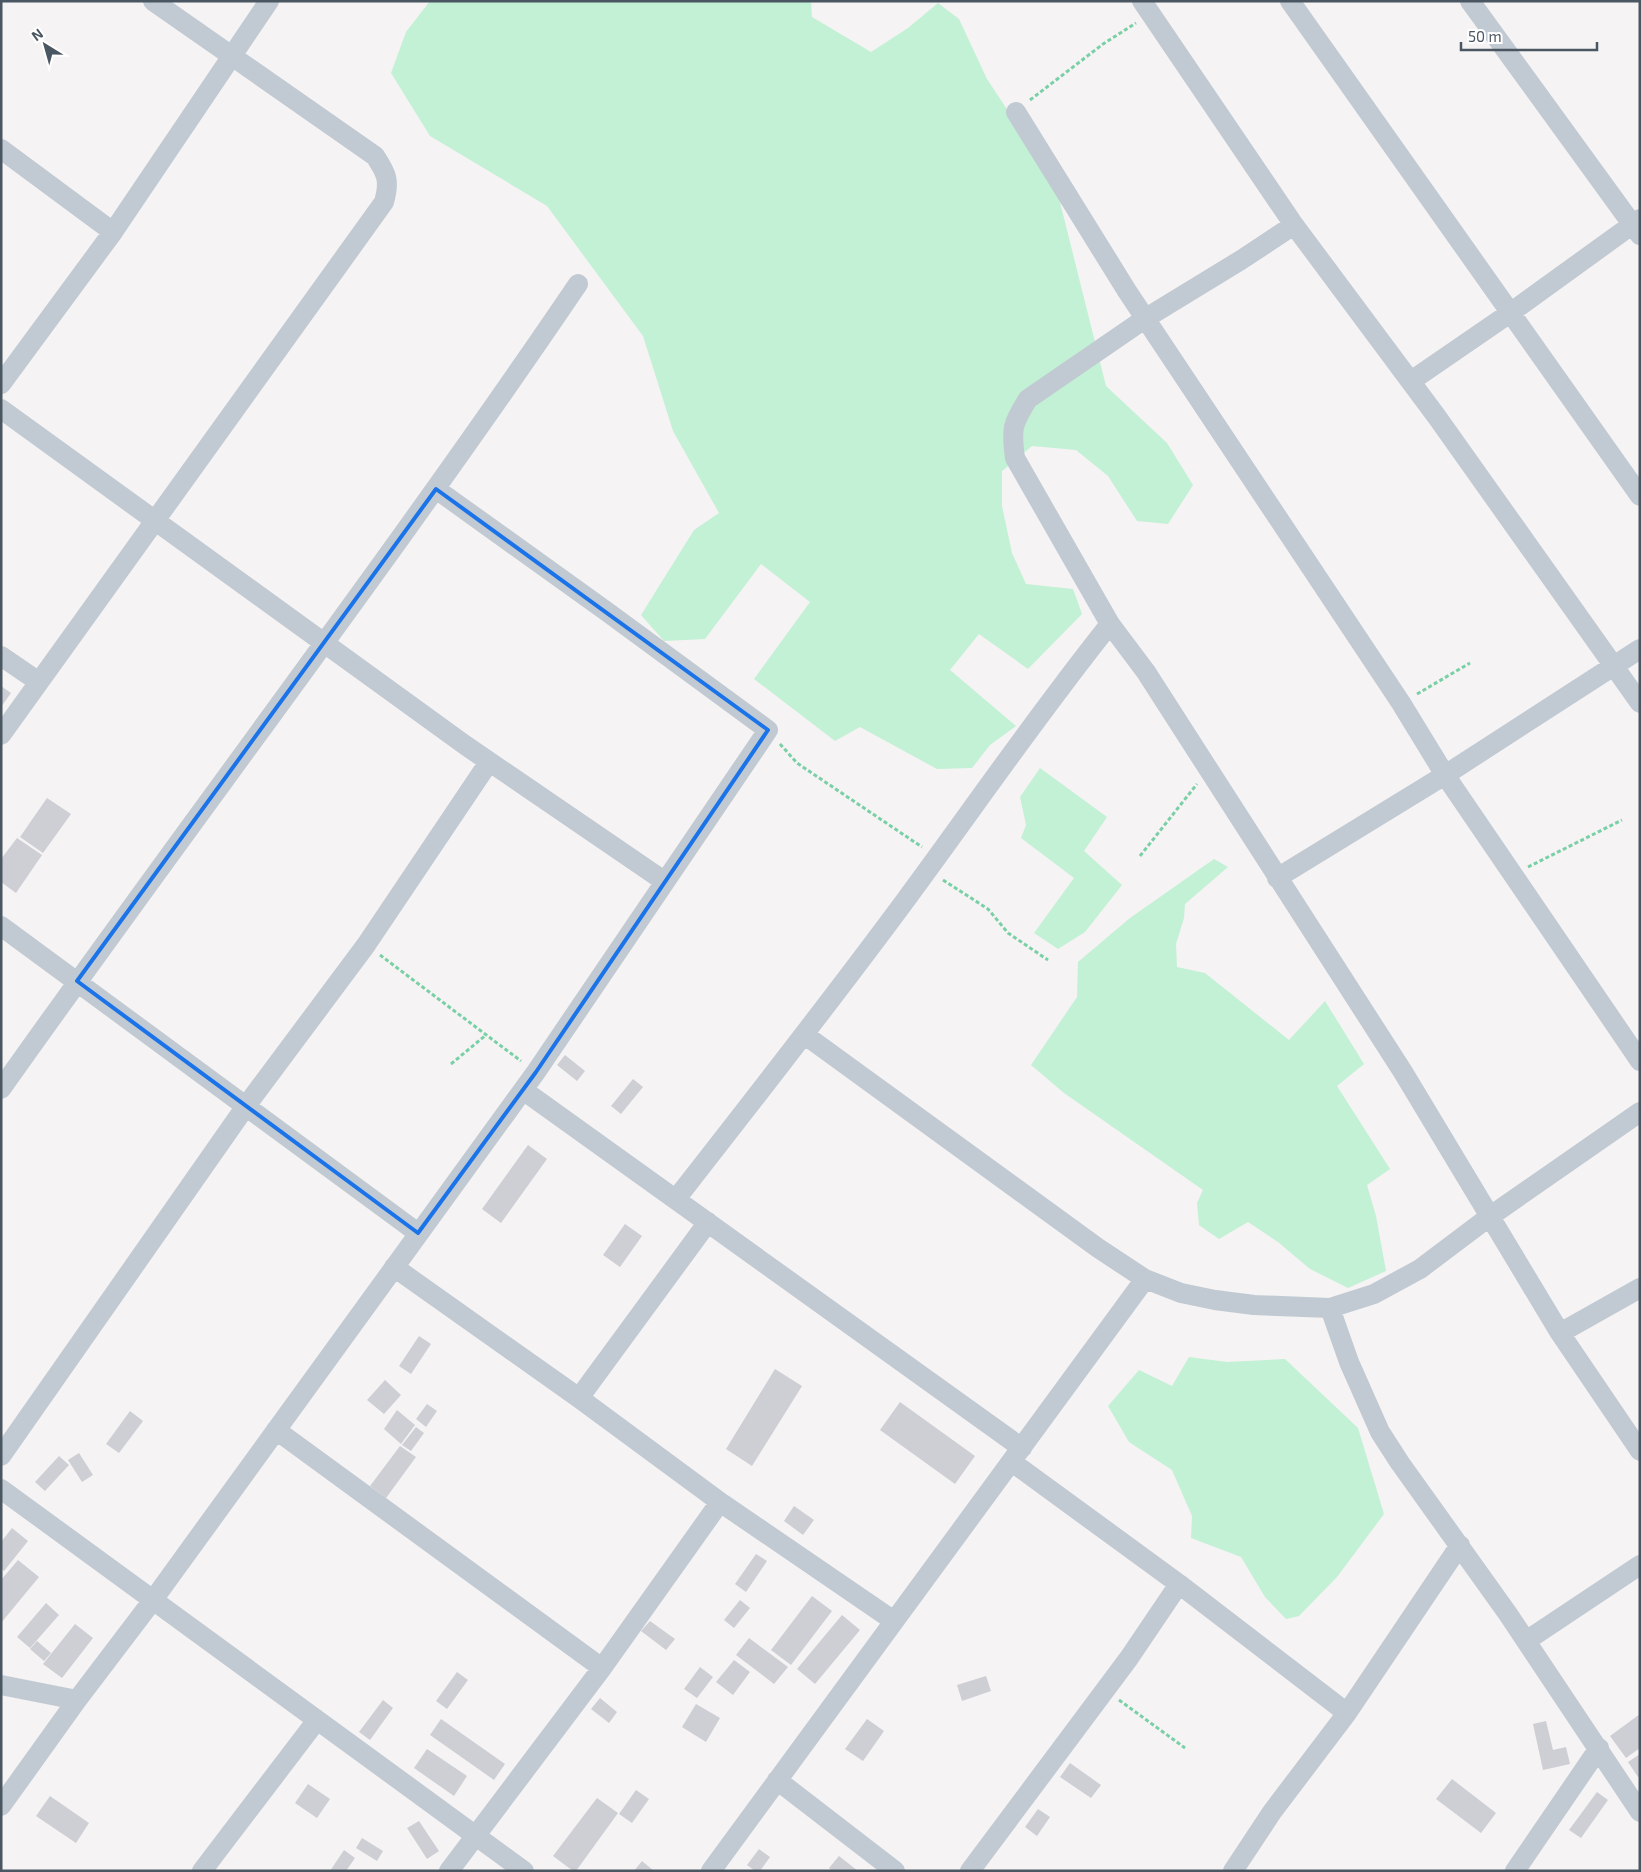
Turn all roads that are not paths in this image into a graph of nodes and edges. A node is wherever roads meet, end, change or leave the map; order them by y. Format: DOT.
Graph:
graph roads {
  1 [pos="153,1"];
  2 [pos="268,1"];
  3 [pos="1290,1"];
  4 [pos="1470,1"];
  5 [pos="1145,8"];
  6 [pos="233,56"];
  7 [pos="1016,112"];
  8 [pos="1,149"];
  9 [pos="1294,225"];
  10 [pos="1637,227"];
  11 [pos="113,232"];
  12 [pos="578,284"];
  13 [pos="1510,313"];
  14 [pos="1146,318"];
  15 [pos="1411,381"];
  16 [pos="1,384"];
  17 [pos="1,409"];
  18 [pos="436,490"];
  19 [pos="1640,496"];
  20 [pos="154,521"];
  21 [pos="1110,624"];
  22 [pos="323,643"];
  23 [pos="1640,649"];
  24 [pos="1,656"];
  25 [pos="1614,665"];
  26 [pos="39,682"];
  27 [pos="1640,702"];
  28 [pos="1,735"];
  29 [pos="489,762"];
  30 [pos="1445,775"];
  31 [pos="1277,878"];
  32 [pos="664,881"];
  33 [pos="1,926"];
  34 [pos="78,981"];
  35 [pos="805,1035"];
  36 [pos="1640,1061"];
  37 [pos="1,1089"];
  38 [pos="522,1090"];
  39 [pos="246,1106"];
  40 [pos="1640,1112"];
  41 [pos="676,1199"];
  42 [pos="1488,1217"];
  43 [pos="708,1222"];
  44 [pos="418,1233"];
  45 [pos="394,1267"];
  46 [pos="1145,1279"];
  47 [pos="1640,1288"];
  48 [pos="1330,1308"];
  49 [pos="1560,1333"];
  50 [pos="579,1398"];
  51 [pos="276,1430"];
  52 [pos="1640,1452"];
  53 [pos="1017,1455"];
  54 [pos="1,1456"];
  55 [pos="1,1489"];
  56 [pos="720,1502"];
  57 [pos="1460,1545"];
  58 [pos="1640,1565"];
  59 [pos="1179,1584"];
  60 [pos="153,1600"];
  61 [pos="894,1621"];
  62 [pos="1526,1641"];
  63 [pos="602,1668"];
  64 [pos="1,1685"];
  65 [pos="77,1700"];
  66 [pos="1347,1713"];
  67 [pos="317,1720"];
  68 [pos="1599,1748"];
  69 [pos="777,1780"];
  70 [pos="1634,1791"];
  71 [pos="1,1806"];
  72 [pos="1640,1812"];
  73 [pos="474,1836"];
  74 [pos="202,1871"];
  75 [pos="449,1871"];
  76 [pos="524,1871"];
  77 [pos="711,1871"];
  78 [pos="895,1871"];
  79 [pos="970,1871"];
  80 [pos="1233,1871"];
  81 [pos="1515,1871"];
  1 -- 6 [label="street"];
  2 -- 6 [label="street"];
  3 -- 13 [label="street"];
  4 -- 10 [label="street"];
  5 -- 9 [label="street"];
  6 -- 11 [label="street"];
  6 -- 20 [label="street"];
  7 -- 14 [label="street"];
  8 -- 11 [label="street"];
  9 -- 14 [label="street"];
  9 -- 15 [label="street"];
  10 -- 13 [label="street"];
  11 -- 16 [label="street"];
  12 -- 18 [label="street"];
  13 -- 15 [label="street"];
  13 -- 19 [label="street"];
  14 -- 21 [label="street"];
  14 -- 30 [label="street"];
  15 -- 25 [label="street"];
  17 -- 20 [label="street"];
  18 -- 22 [label="street"];
  18 -- 32 [label="street"];
  20 -- 22 [label="street"];
  20 -- 26 [label="street"];
  21 -- 31 [label="street"];
  21 -- 35 [label="street"];
  22 -- 29 [label="street"];
  22 -- 34 [label="street"];
  23 -- 25 [label="street"];
  24 -- 26 [label="street"];
  25 -- 27 [label="street"];
  25 -- 30 [label="street"];
  26 -- 28 [label="street"];
  29 -- 32 [label="street"];
  29 -- 39 [label="street"];
  30 -- 31 [label="street"];
  30 -- 36 [label="street"];
  31 -- 42 [label="street"];
  32 -- 38 [label="street"];
  33 -- 34 [label="street"];
  34 -- 37 [label="street"];
  34 -- 39 [label="street"];
  35 -- 41 [label="street"];
  35 -- 46 [label="street"];
  38 -- 41 [label="street"];
  38 -- 44 [label="street"];
  39 -- 44 [label="street"];
  39 -- 54 [label="street"];
  40 -- 42 [label="street"];
  41 -- 43 [label="street"];
  42 -- 48 [label="street"];
  42 -- 49 [label="street"];
  43 -- 50 [label="street"];
  43 -- 53 [label="street"];
  44 -- 45 [label="street"];
  45 -- 50 [label="street"];
  45 -- 51 [label="street"];
  46 -- 48 [label="street"];
  46 -- 53 [label="street"];
  47 -- 49 [label="street"];
  48 -- 57 [label="street"];
  49 -- 52 [label="street"];
  50 -- 56 [label="street"];
  51 -- 60 [label="street"];
  51 -- 63 [label="street"];
  53 -- 59 [label="street"];
  53 -- 61 [label="street"];
  55 -- 60 [label="street"];
  56 -- 61 [label="street"];
  56 -- 63 [label="street"];
  57 -- 62 [label="street"];
  57 -- 66 [label="street"];
  58 -- 62 [label="street"];
  59 -- 66 [label="street"];
  59 -- 79 [label="street"];
  60 -- 65 [label="street"];
  60 -- 67 [label="street"];
  61 -- 69 [label="street"];
  62 -- 68 [label="street"];
  63 -- 73 [label="street"];
  64 -- 65 [label="street"];
  65 -- 71 [label="street"];
  66 -- 80 [label="street"];
  67 -- 73 [label="street"];
  67 -- 74 [label="street"];
  68 -- 70 [label="street"];
  68 -- 81 [label="street"];
  69 -- 77 [label="street"];
  69 -- 78 [label="street"];
  70 -- 72 [label="street"];
  73 -- 75 [label="street"];
  73 -- 76 [label="street"];
}
